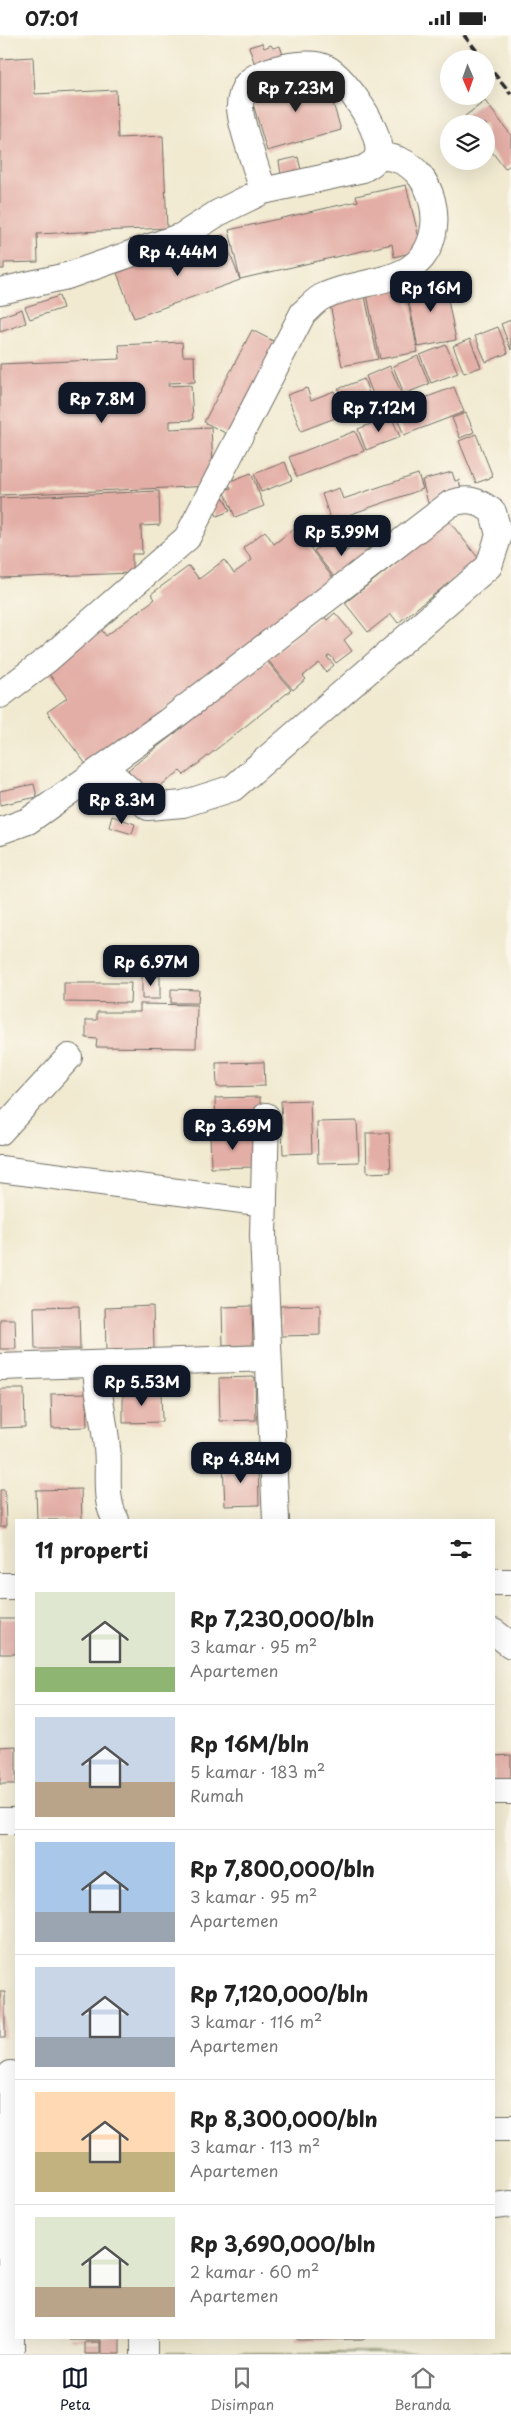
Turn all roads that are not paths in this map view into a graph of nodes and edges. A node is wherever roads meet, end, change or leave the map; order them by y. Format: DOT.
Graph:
graph roads {
  1 [pos="377,157"];
  2 [pos="264,191"];
  3 [pos="0,291"];
  4 [pos="502,516"];
  5 [pos="0,695"];
  6 [pos="104,767"];
  7 [pos="0,831"];
  8 [pos="70,1057"];
  9 [pos="266,1115"];
  10 [pos="0,1132"];
  11 [pos="0,1169"];
  12 [pos="264,1203"];
  13 [pos="268,1358"];
  14 [pos="95,1364"];
  15 [pos="0,1367"];
  16 [pos="115,1519"];
  17 [pos="276,1519"];
  18 [pos="495,1582"];
  19 [pos="511,1582"];
  20 [pos="0,1586"];
  21 [pos="15,1586"];
  22 [pos="495,1633"];
  23 [pos="511,1645"];
  24 [pos="495,1791"];
  25 [pos="511,1791"];
  26 [pos="0,1821"];
  27 [pos="15,1821"];
  28 [pos="9,2074"];
  29 [pos="495,2128"];
  30 [pos="511,2128"];
  31 [pos="511,2204"];
  32 [pos="495,2206"];
  33 [pos="144,2339"];
  34 [pos="11,2354"];
  35 [pos="144,2354"];
  1 -- 2 [label="street"];
  1 -- 2 [label="street"];
  1 -- 5 [label="street"];
  2 -- 3 [label="street"];
  4 -- 6 [label="street"];
  4 -- 6 [label="street"];
  6 -- 7 [label="street"];
  8 -- 10 [label="street"];
  9 -- 12 [label="street"];
  11 -- 12 [label="street"];
  12 -- 13 [label="street"];
  13 -- 14 [label="street"];
  13 -- 17 [label="street"];
  14 -- 15 [label="street"];
  14 -- 16 [label="street"];
  18 -- 19 [label="street"];
  20 -- 21 [label="street"];
  22 -- 23 [label="street"];
  24 -- 25 [label="street"];
  26 -- 27 [label="street"];
  28 -- 34 [label="street"];
  29 -- 30 [label="street"];
  31 -- 32 [label="street"];
  33 -- 35 [label="street"];
}
